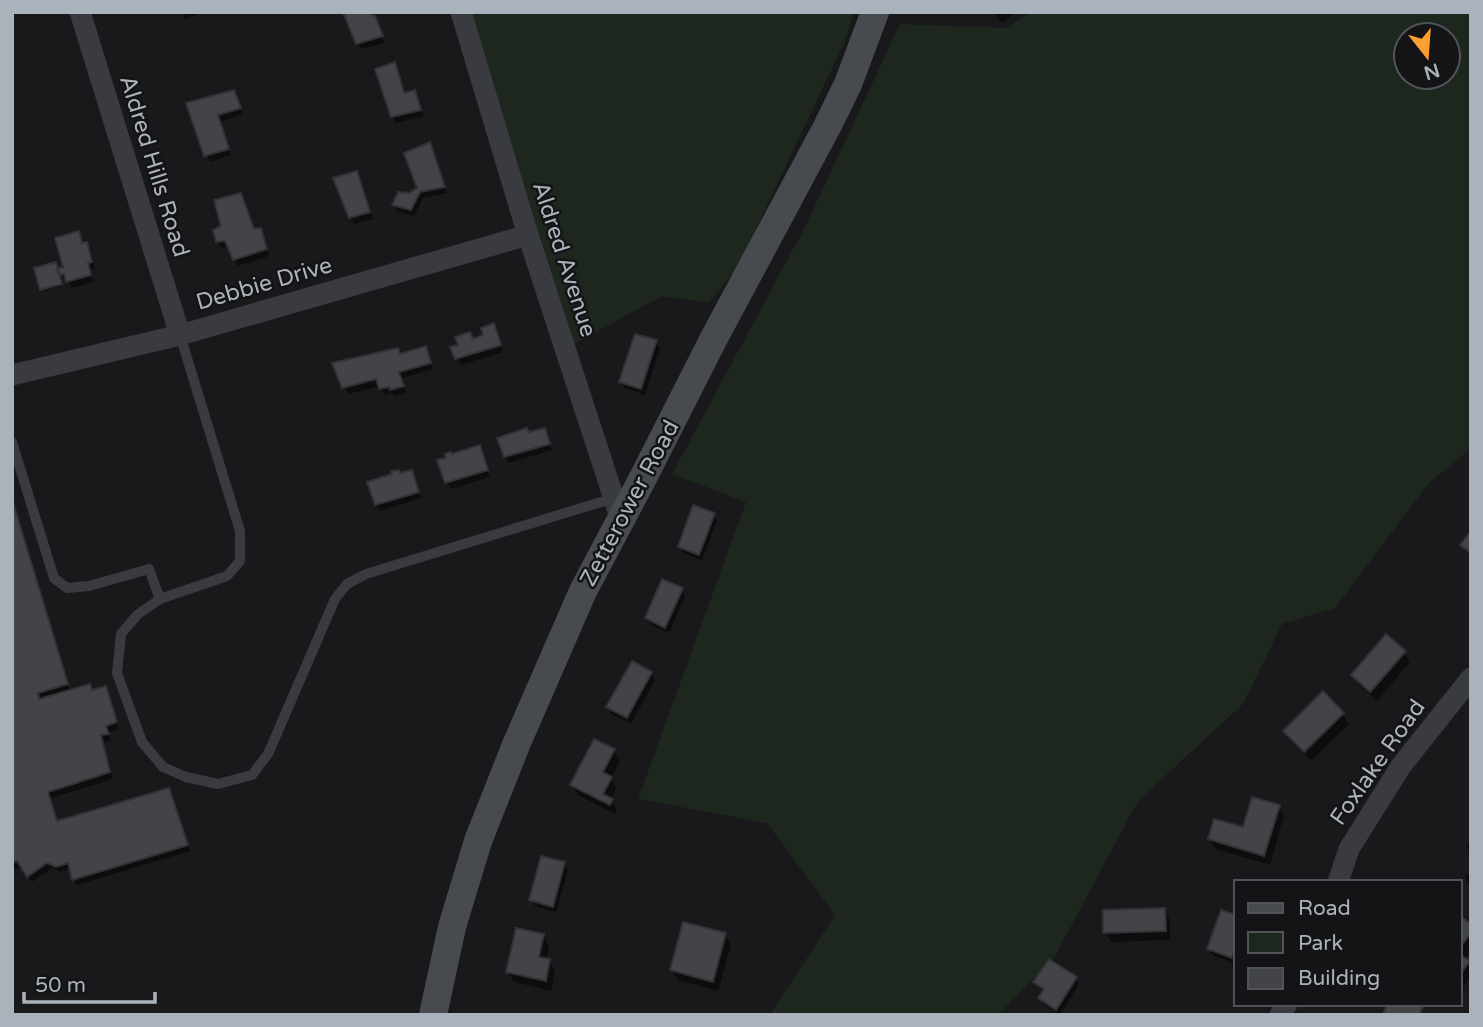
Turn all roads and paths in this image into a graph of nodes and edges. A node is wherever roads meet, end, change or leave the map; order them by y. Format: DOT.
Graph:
graph roads {
  1 [pos="80,12"];
  2 [pos="461,12"];
  3 [pos="875,12"];
  4 [pos="528,235"];
  5 [pos="180,335"];
  6 [pos="12,375"];
  7 [pos="12,442"];
  8 [pos="618,509"];
  9 [pos="160,599"];
  10 [pos="1471,678"];
  11 [pos="1340,880"];
  12 [pos="433,1015"];
  1 -- 5 [label="street, Aldred Hills Road"];
  2 -- 4 [label="street, Aldred Avenue"];
  3 -- 8 [label="street, Zetterower Road"];
  4 -- 5 [label="street, Debbie Drive"];
  4 -- 8 [label="street, Aldred Avenue"];
  5 -- 6 [label="street, Debbie Drive"];
  5 -- 9 [label="lane"];
  7 -- 9 [label="lane"];
  8 -- 9 [label="lane"];
  8 -- 12 [label="street, Zetterower Road"];
  10 -- 11 [label="street, Foxlake Road"];
}
